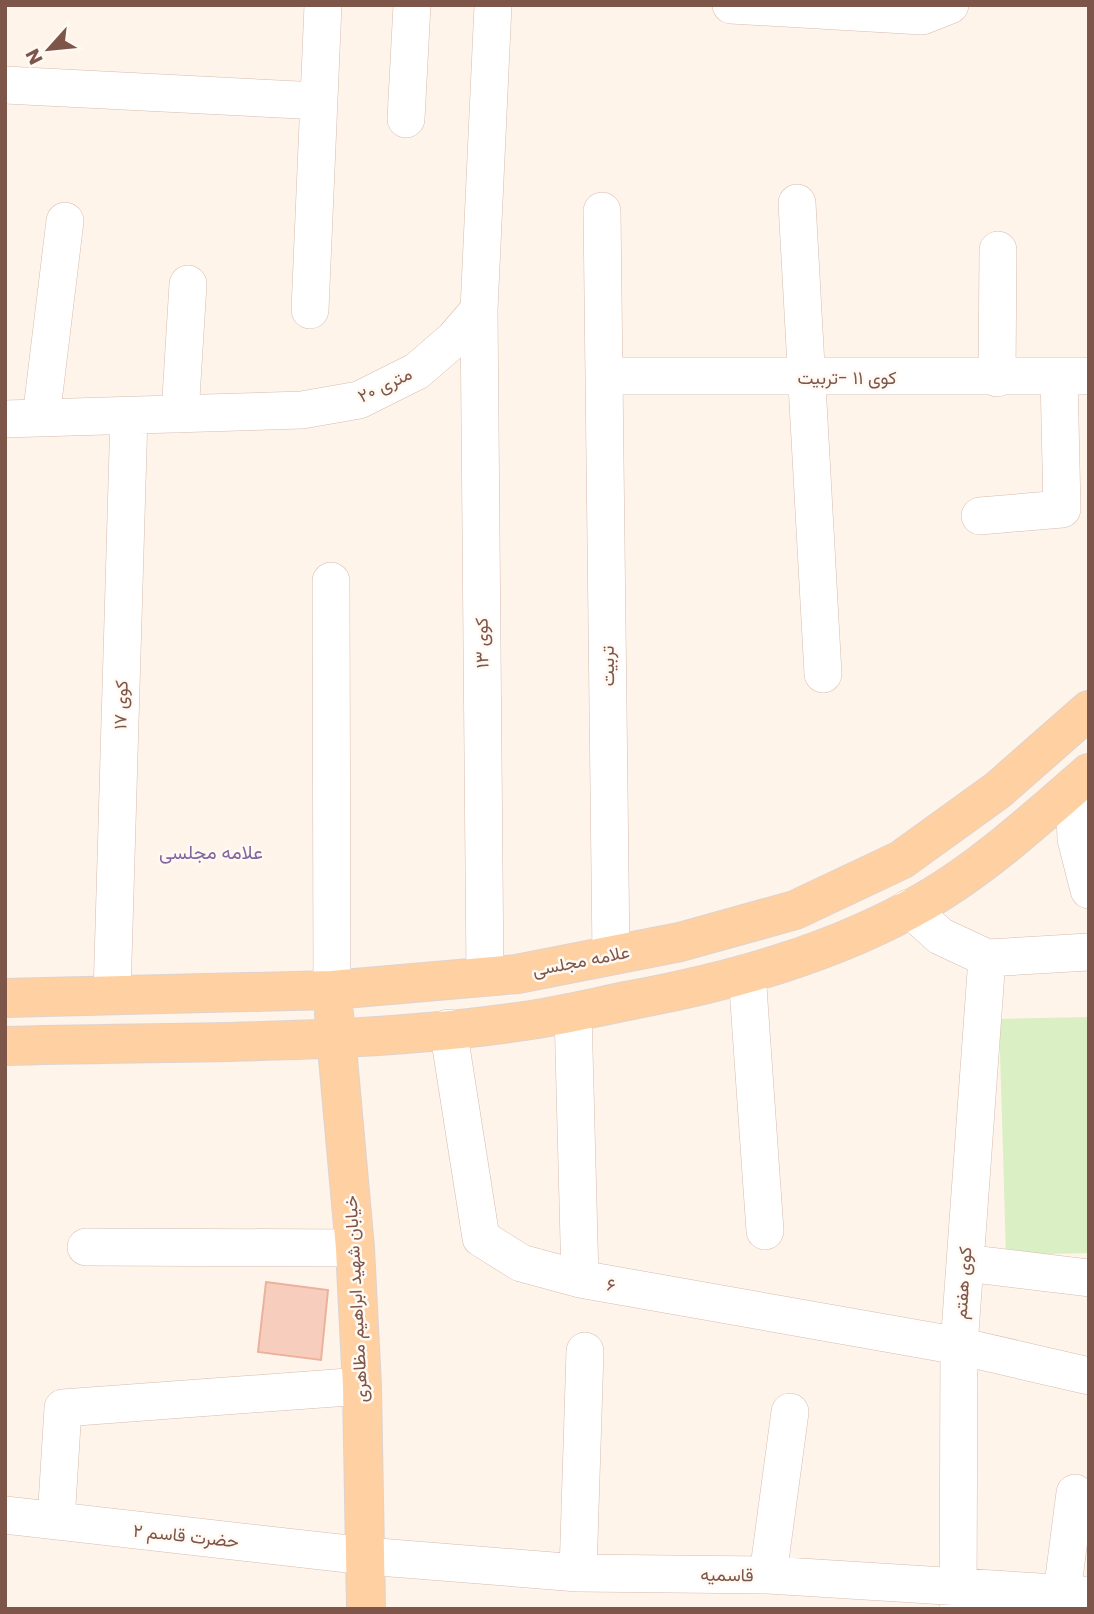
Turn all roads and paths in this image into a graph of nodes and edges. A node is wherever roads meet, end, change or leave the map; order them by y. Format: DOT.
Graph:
graph roads {
  1 [pos="323,5"];
  2 [pos="412,5"];
  3 [pos="493,5"];
  4 [pos="731,5"];
  5 [pos="950,5"];
  6 [pos="5,85"];
  7 [pos="318,101"];
  8 [pos="407,119"];
  9 [pos="797,204"];
  10 [pos="602,211"];
  11 [pos="65,221"];
  12 [pos="998,250"];
  13 [pos="187,284"];
  14 [pos="310,310"];
  15 [pos="479,310"];
  16 [pos="605,376"];
  17 [pos="1074,376"];
  18 [pos="805,378"];
  19 [pos="997,378"];
  20 [pos="180,414"];
  21 [pos="129,415"];
  22 [pos="41,418"];
  23 [pos="5,419"];
  24 [pos="980,516"];
  25 [pos="331,581"];
  26 [pos="823,674"];
  27 [pos="1089,710"];
  28 [pos="1081,780"];
  29 [pos="885,867"];
  30 [pos="1089,890"];
  31 [pos="909,908"];
  32 [pos="1089,952"];
  33 [pos="611,956"];
  34 [pos="987,958"];
  35 [pos="747,973"];
  36 [pos="485,977"];
  37 [pos="332,990"];
  38 [pos="112,995"];
  39 [pos="5,998"];
  40 [pos="573,1012"];
  41 [pos="448,1028"];
  42 [pos="336,1037"];
  43 [pos="5,1046"];
  44 [pos="765,1231"];
  45 [pos="86,1247"];
  46 [pos="355,1248"];
  47 [pos="965,1264"];
  48 [pos="1089,1278"];
  49 [pos="580,1279"];
  50 [pos="958,1346"];
  51 [pos="585,1351"];
  52 [pos="1089,1376"];
  53 [pos="362,1386"];
  54 [pos="790,1412"];
  55 [pos="1075,1493"];
  56 [pos="5,1515"];
  57 [pos="56,1521"];
  58 [pos="366,1556"];
  59 [pos="578,1573"];
  60 [pos="768,1576"];
  61 [pos="1075,1594"];
  62 [pos="959,1597"];
  63 [pos="366,1609"];
  1 -- 7 [label="street"];
  2 -- 8 [label="street"];
  3 -- 15 [label="street"];
  4 -- 5 [label="street"];
  6 -- 7 [label="street"];
  7 -- 14 [label="street"];
  9 -- 18 [label="street"];
  10 -- 16 [label="street, تربیت"];
  11 -- 22 [label="street"];
  12 -- 19 [label="street"];
  13 -- 20 [label="street"];
  15 -- 20 [label="street, ۲۰ متری"];
  15 -- 36 [label="street, کوی ۱۳"];
  16 -- 18 [label="street, کوی ۱۱ -تربیت"];
  16 -- 33 [label="street, تربیت"];
  17 -- 19 [label="street, کوی ۱۱ -تربیت"];
  17 -- 24 [label="street"];
  18 -- 19 [label="street, کوی ۱۱ -تربیت"];
  18 -- 26 [label="street"];
  20 -- 21 [label="street, ۲۰ متری"];
  21 -- 22 [label="street, ۲۰ متری"];
  21 -- 38 [label="street, کوی ۱۷"];
  22 -- 23 [label="street, ۲۰ متری"];
  25 -- 37 [label="street"];
  27 -- 29 [label="main road, علامه مجلسی"];
  28 -- 30 [label="street"];
  28 -- 31 [label="main road"];
  29 -- 31 [label="main road"];
  29 -- 33 [label="main road, علامه مجلسی"];
  31 -- 34 [label="street"];
  31 -- 35 [label="main road"];
  32 -- 34 [label="street"];
  33 -- 36 [label="main road, علامه مجلسی"];
  34 -- 47 [label="street, کوی هفتم"];
  35 -- 40 [label="main road"];
  35 -- 44 [label="street"];
  36 -- 37 [label="main road, علامه مجلسی"];
  37 -- 38 [label="main road, علامه مجلسی"];
  37 -- 42 [label="main road, خیابان شهید ابراهیم مظاهری"];
  38 -- 39 [label="main road, علامه مجلسی"];
  40 -- 41 [label="main road"];
  40 -- 49 [label="street"];
  41 -- 42 [label="main road"];
  41 -- 49 [label="street, ۶"];
  42 -- 43 [label="main road"];
  42 -- 46 [label="main road, خیابان شهید ابراهیم مظاهری"];
  45 -- 46 [label="street"];
  46 -- 53 [label="main road, خیابان شهید ابراهیم مظاهری"];
  47 -- 48 [label="street"];
  47 -- 50 [label="street, کوی هفتم"];
  49 -- 50 [label="street, ۶"];
  50 -- 52 [label="street, ۶"];
  50 -- 62 [label="street, کوی هفتم"];
  51 -- 59 [label="street"];
  53 -- 57 [label="street"];
  53 -- 58 [label="main road, خیابان شهید ابراهیم مظاهری"];
  54 -- 60 [label="street"];
  55 -- 61 [label="street"];
  56 -- 57 [label="street, ۲ حضرت قاسم"];
  57 -- 58 [label="street, ۲ حضرت قاسم"];
  58 -- 59 [label="street, قاسمیه"];
  58 -- 63 [label="main road, خیابان شهید ابراهیم مظاهری"];
  59 -- 60 [label="street, قاسمیه"];
  60 -- 62 [label="street, قاسمیه"];
  61 -- 62 [label="street, قاسمیه"];
}
